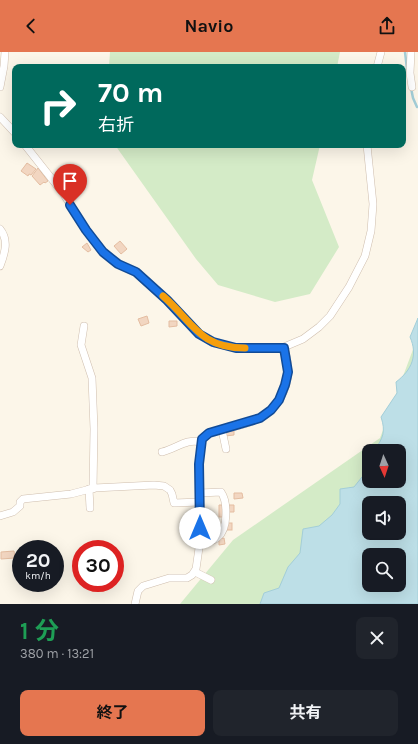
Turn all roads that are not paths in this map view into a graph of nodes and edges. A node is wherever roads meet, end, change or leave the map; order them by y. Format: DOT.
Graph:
graph roads {
  1 [pos="4,52"];
  2 [pos="381,52"];
  3 [pos="411,52"];
  4 [pos="378,64"];
  5 [pos="0,87"];
  6 [pos="412,87"];
  7 [pos="0,118"];
  8 [pos="12,130"];
  9 [pos="27,148"];
  10 [pos="367,148"];
  11 [pos="0,229"];
  12 [pos="0,266"];
  13 [pos="84,326"];
  14 [pos="284,348"];
  15 [pos="222,430"];
  16 [pos="201,442"];
  17 [pos="226,449"];
  18 [pos="162,452"];
  19 [pos="91,489"];
  20 [pos="200,493"];
  21 [pos="200,502"];
  22 [pos="90,508"];
  23 [pos="0,516"];
  24 [pos="200,542"];
  25 [pos="195,572"];
  26 [pos="211,580"];
  27 [pos="135,604"];
  1 -- 5 [label="street"];
  2 -- 4 [label="street"];
  3 -- 6 [label="street"];
  7 -- 8 [label="street"];
  9 -- 14 [label="street"];
  10 -- 14 [label="street"];
  11 -- 12 [label="street"];
  13 -- 19 [label="street"];
  14 -- 15 [label="street"];
  15 -- 16 [label="street"];
  15 -- 17 [label="street"];
  16 -- 18 [label="street"];
  16 -- 20 [label="street"];
  19 -- 21 [label="street"];
  19 -- 22 [label="street"];
  19 -- 23 [label="street"];
  20 -- 21 [label="street"];
  20 -- 24 [label="street"];
  21 -- 24 [label="street"];
  24 -- 25 [label="street"];
  25 -- 26 [label="street"];
  25 -- 27 [label="street"];
}
